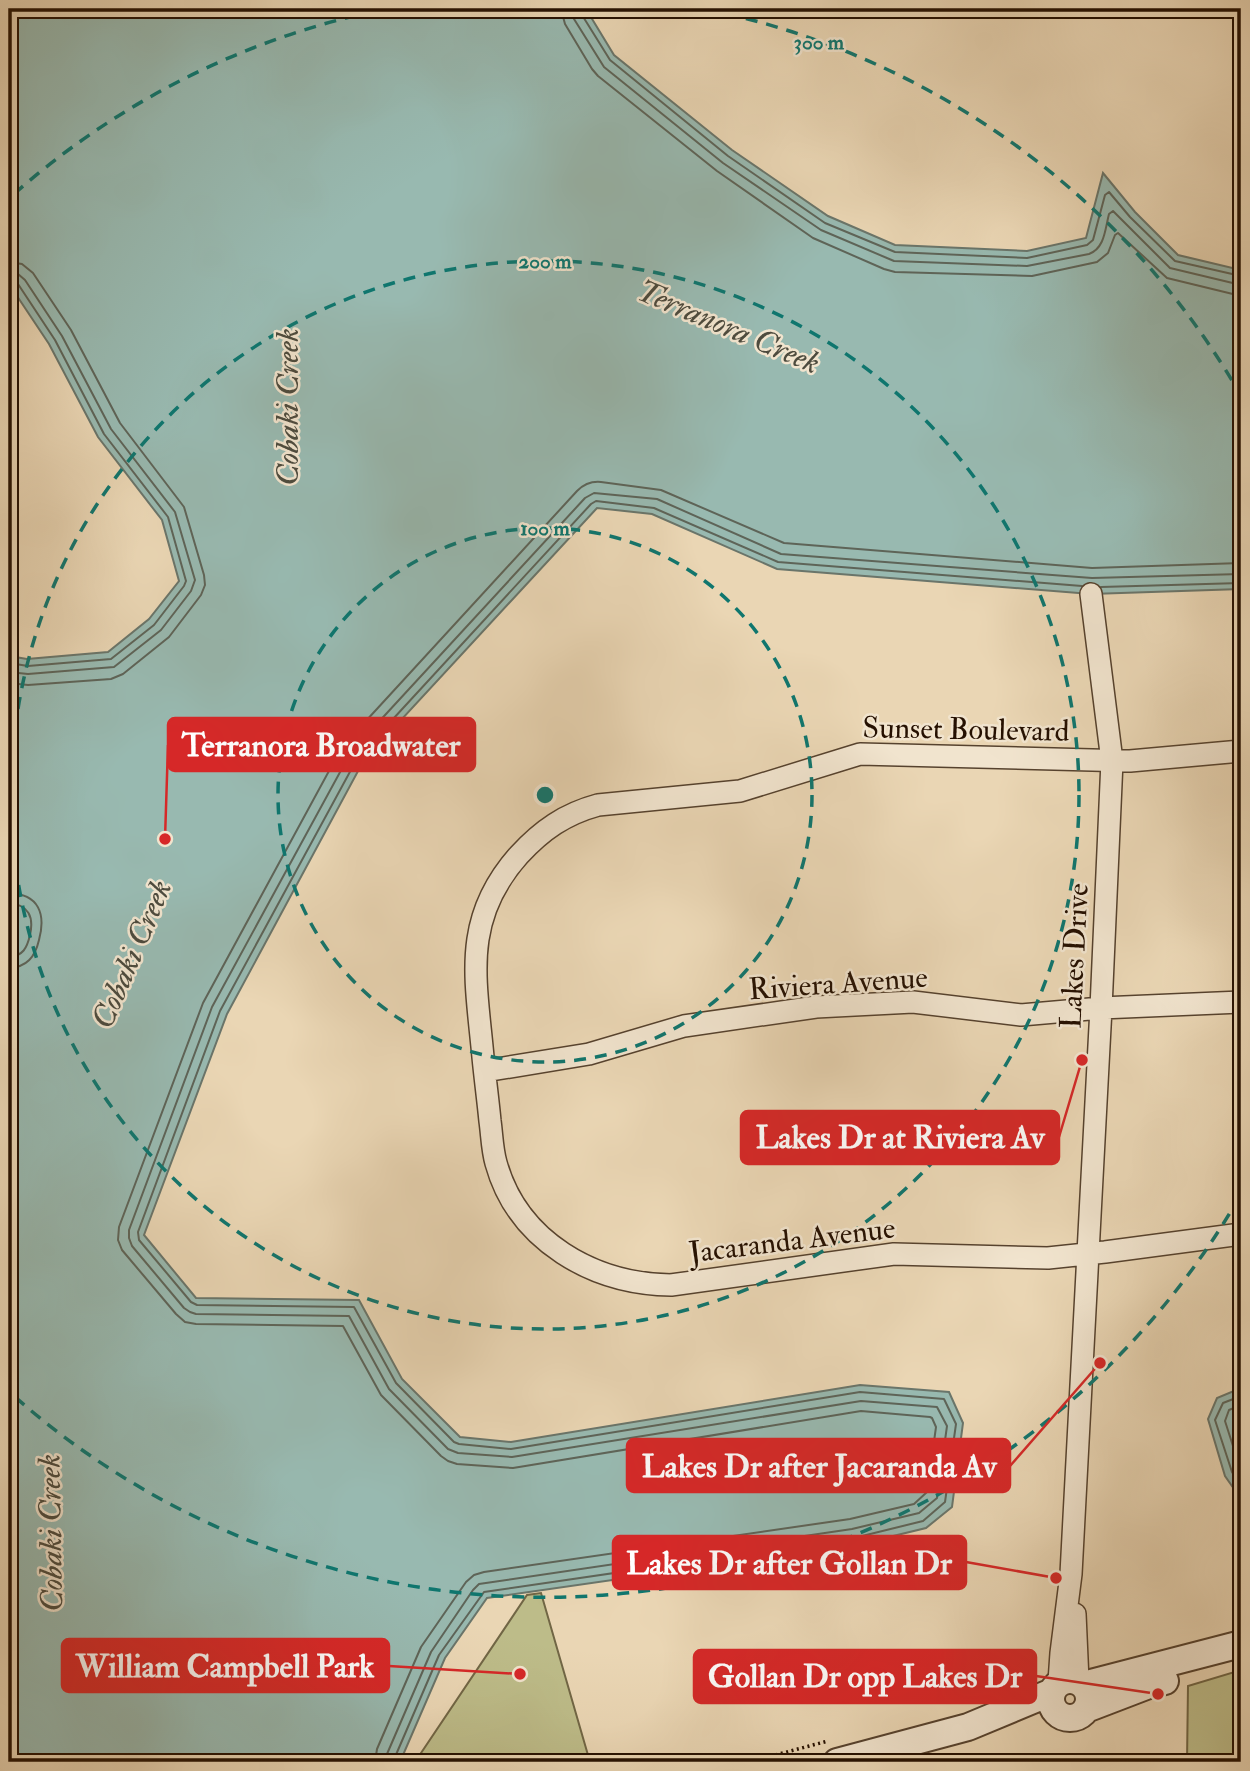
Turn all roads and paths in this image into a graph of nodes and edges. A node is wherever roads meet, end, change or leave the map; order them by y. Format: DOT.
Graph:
graph roads {
  1 [pos="1091,594"];
  2 [pos="1241,751"];
  3 [pos="1112,761"];
  4 [pos="1241,1002"];
  5 [pos="1101,1008"];
  6 [pos="485,1071"];
  7 [pos="1241,1234"];
  8 [pos="1089,1254"];
  9 [pos="1241,1644"];
  10 [pos="1241,1662"];
  11 [pos="1070,1694"];
  12 [pos="837,1762"];
  1 -- 3 [label="street, Lakes Drive"];
  2 -- 3 [label="street, Sunset Boulevard"];
  3 -- 5 [label="street, Lakes Drive"];
  3 -- 6 [label="street, Sunset Boulevard"];
  4 -- 5 [label="street, Riviera Avenue"];
  5 -- 6 [label="street, Riviera Avenue"];
  5 -- 8 [label="street, Lakes Drive"];
  6 -- 8 [label="street, Jacaranda Avenue"];
  7 -- 8 [label="street, Jacaranda Avenue"];
  8 -- 11 [label="street, Lakes Drive"];
  9 -- 11 [label="street"];
  10 -- 11 [label="street"];
  11 -- 12 [label="street"];
}
